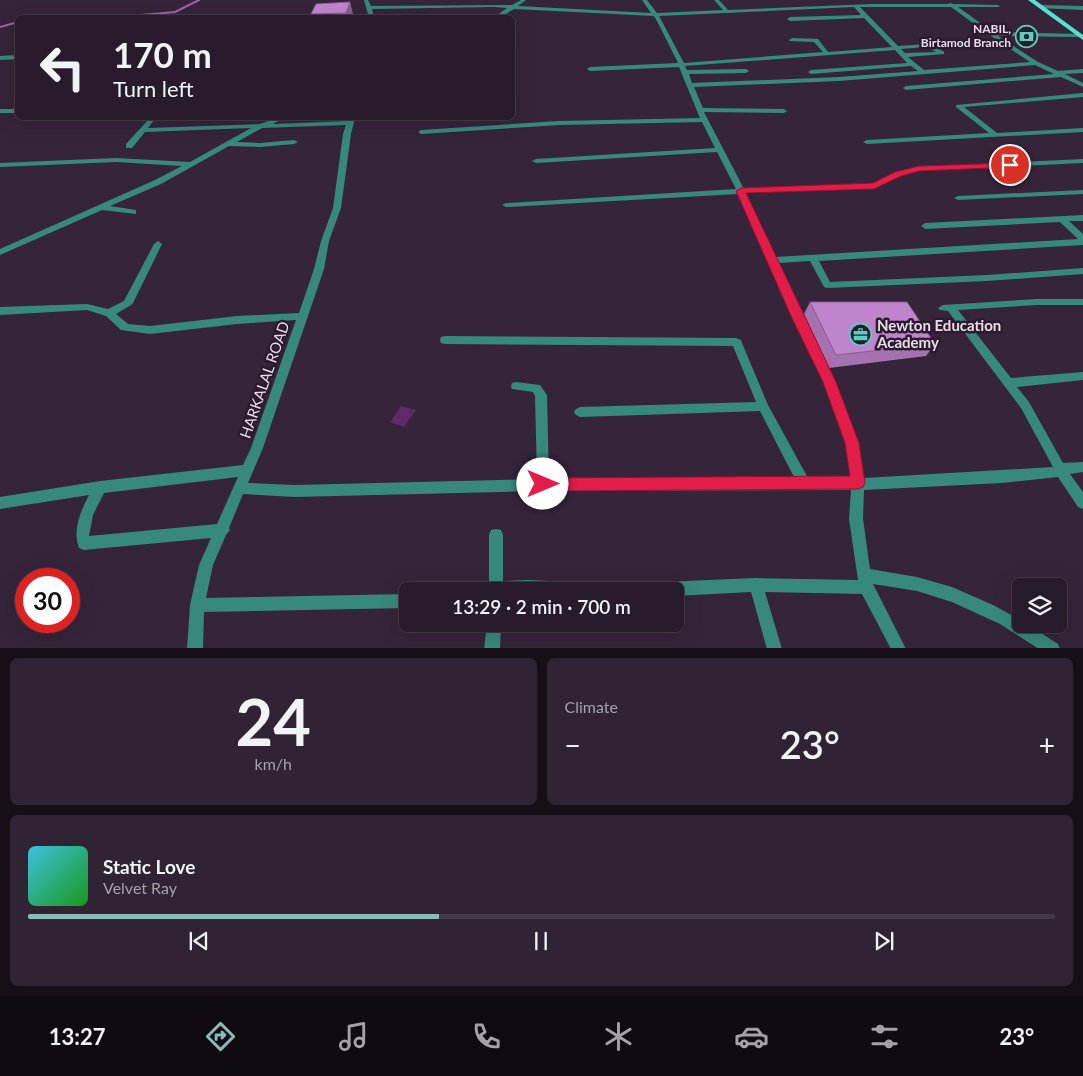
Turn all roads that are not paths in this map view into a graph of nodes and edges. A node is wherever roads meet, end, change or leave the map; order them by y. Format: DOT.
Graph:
graph roads {
  1 [pos="366,0"];
  2 [pos="524,0"];
  3 [pos="644,0"];
  4 [pos="716,0"];
  5 [pos="945,0"];
  6 [pos="1031,0"];
  7 [pos="1037,0"];
  8 [pos="952,5"];
  9 [pos="856,6"];
  10 [pos="998,6"];
  11 [pos="512,7"];
  12 [pos="1044,7"];
  13 [pos="368,8"];
  14 [pos="1083,8"];
  15 [pos="727,12"];
  16 [pos="371,15"];
  17 [pos="500,15"];
  18 [pos="656,15"];
  19 [pos="866,16"];
  20 [pos="790,19"];
  21 [pos="992,34"];
  22 [pos="1082,35"];
  23 [pos="792,40"];
  24 [pos="1000,40"];
  25 [pos="929,47"];
  26 [pos="898,48"];
  27 [pos="827,54"];
  28 [pos="904,55"];
  29 [pos="15,57"];
  30 [pos="0,58"];
  31 [pos="1036,63"];
  32 [pos="912,64"];
  33 [pos="590,69"];
  34 [pos="683,69"];
  35 [pos="746,71"];
  36 [pos="1083,71"];
  37 [pos="811,72"];
  38 [pos="923,72"];
  39 [pos="1060,74"];
  40 [pos="691,85"];
  41 [pos="1083,85"];
  42 [pos="906,88"];
  43 [pos="1083,95"];
  44 [pos="0,111"];
  45 [pos="15,111"];
  46 [pos="784,111"];
  47 [pos="702,115"];
  48 [pos="151,120"];
  49 [pos="276,120"];
  50 [pos="351,120"];
  51 [pos="259,127"];
  52 [pos="143,130"];
  53 [pos="1083,130"];
  54 [pos="421,132"];
  55 [pos="994,134"];
  56 [pos="294,142"];
  57 [pos="867,142"];
  58 [pos="230,144"];
  59 [pos="129,146"];
  60 [pos="719,150"];
  61 [pos="536,161"];
  62 [pos="1083,161"];
  63 [pos="193,164"];
  64 [pos="0,165"];
  65 [pos="741,191"];
  66 [pos="1083,192"];
  67 [pos="958,198"];
  68 [pos="506,206"];
  69 [pos="99,207"];
  70 [pos="133,212"];
  71 [pos="1083,218"];
  72 [pos="1062,219"];
  73 [pos="925,226"];
  74 [pos="1083,240"];
  75 [pos="158,244"];
  76 [pos="0,252"];
  77 [pos="813,258"];
  78 [pos="773,260"];
  79 [pos="1083,271"];
  80 [pos="1083,302"];
  81 [pos="0,311"];
  82 [pos="109,313"];
  83 [pos="304,316"];
  84 [pos="444,340"];
  85 [pos="1083,376"];
  86 [pos="1009,384"];
  87 [pos="516,386"];
  88 [pos="763,406"];
  89 [pos="580,412"];
  90 [pos="1083,467"];
  91 [pos="248,470"];
  92 [pos="1060,470"];
  93 [pos="804,483"];
  94 [pos="858,483"];
  95 [pos="543,484"];
  96 [pos="100,487"];
  97 [pos="240,488"];
  98 [pos="0,503"];
  99 [pos="1083,503"];
  100 [pos="223,530"];
  101 [pos="496,535"];
  102 [pos="865,581"];
  103 [pos="496,582"];
  104 [pos="756,585"];
  105 [pos="684,590"];
  106 [pos="399,601"];
  107 [pos="197,605"];
  108 [pos="493,632"];
  109 [pos="195,648"];
  110 [pos="492,648"];
  111 [pos="775,648"];
  112 [pos="899,648"];
  113 [pos="1053,648"];
  1 -- 13 [label="street"];
  2 -- 11 [label="street"];
  3 -- 18 [label="street"];
  4 -- 15 [label="street"];
  5 -- 8 [label="street"];
  6 -- 12 [label="main road"];
  7 -- 12 [label="main road"];
  8 -- 9 [label="street"];
  8 -- 10 [label="street"];
  8 -- 21 [label="street"];
  9 -- 15 [label="street"];
  9 -- 19 [label="street"];
  11 -- 13 [label="street"];
  11 -- 17 [label="street"];
  11 -- 18 [label="street"];
  12 -- 14 [label="street"];
  12 -- 22 [label="main road"];
  13 -- 16 [label="street"];
  15 -- 18 [label="street"];
  18 -- 34 [label="street"];
  19 -- 20 [label="street"];
  19 -- 26 [label="street"];
  21 -- 22 [label="street"];
  21 -- 24 [label="street"];
  23 -- 27 [label="street"];
  24 -- 26 [label="street"];
  24 -- 31 [label="street"];
  25 -- 28 [label="street"];
  26 -- 27 [label="street"];
  26 -- 28 [label="street"];
  27 -- 34 [label="street"];
  28 -- 32 [label="street"];
  29 -- 30 [label="street"];
  31 -- 38 [label="street"];
  31 -- 39 [label="street"];
  32 -- 37 [label="street"];
  32 -- 38 [label="street"];
  33 -- 34 [label="street"];
  34 -- 35 [label="street"];
  34 -- 40 [label="street"];
  36 -- 39 [label="street"];
  38 -- 40 [label="street"];
  39 -- 41 [label="street"];
  39 -- 42 [label="street"];
  40 -- 47 [label="street"];
  43 -- 55 [label="street"];
  44 -- 45 [label="street"];
  46 -- 47 [label="street"];
  47 -- 54 [label="street"];
  47 -- 60 [label="street"];
  48 -- 52 [label="street"];
  49 -- 51 [label="street"];
  50 -- 51 [label="street"];
  50 -- 83 [label="street, HARKALAL ROAD"];
  51 -- 52 [label="street"];
  51 -- 58 [label="street"];
  52 -- 59 [label="street"];
  53 -- 55 [label="street"];
  55 -- 57 [label="street"];
  56 -- 58 [label="street"];
  58 -- 63 [label="street"];
  60 -- 61 [label="street"];
  60 -- 65 [label="street"];
  62 -- 65 [label="street"];
  63 -- 64 [label="street"];
  63 -- 69 [label="street"];
  65 -- 68 [label="street"];
  65 -- 78 [label="street"];
  66 -- 67 [label="street"];
  69 -- 70 [label="street"];
  69 -- 76 [label="street"];
  71 -- 72 [label="street"];
  72 -- 73 [label="street"];
  72 -- 74 [label="street"];
  74 -- 77 [label="street"];
  75 -- 82 [label="street"];
  77 -- 78 [label="street"];
  77 -- 79 [label="street"];
  78 -- 94 [label="street"];
  80 -- 86 [label="street"];
  81 -- 82 [label="street"];
  82 -- 83 [label="street"];
  83 -- 91 [label="street, HARKALAL ROAD"];
  84 -- 88 [label="street"];
  85 -- 86 [label="street"];
  86 -- 92 [label="street"];
  87 -- 95 [label="street"];
  88 -- 89 [label="street"];
  88 -- 93 [label="street"];
  90 -- 92 [label="street"];
  91 -- 96 [label="street"];
  91 -- 97 [label="street, HARKALAL ROAD"];
  92 -- 94 [label="street"];
  92 -- 99 [label="street"];
  93 -- 94 [label="street"];
  93 -- 95 [label="street"];
  94 -- 102 [label="street"];
  95 -- 97 [label="street"];
  96 -- 98 [label="street"];
  96 -- 100 [label="street"];
  97 -- 100 [label="street, HARKALAL ROAD"];
  100 -- 107 [label="street, HARKALAL ROAD"];
  101 -- 103 [label="street"];
  102 -- 104 [label="street"];
  102 -- 112 [label="street"];
  102 -- 113 [label="street"];
  104 -- 105 [label="street"];
  104 -- 111 [label="street"];
  106 -- 107 [label="street"];
  107 -- 109 [label="street, HARKALAL ROAD"];
  108 -- 110 [label="street"];
}
